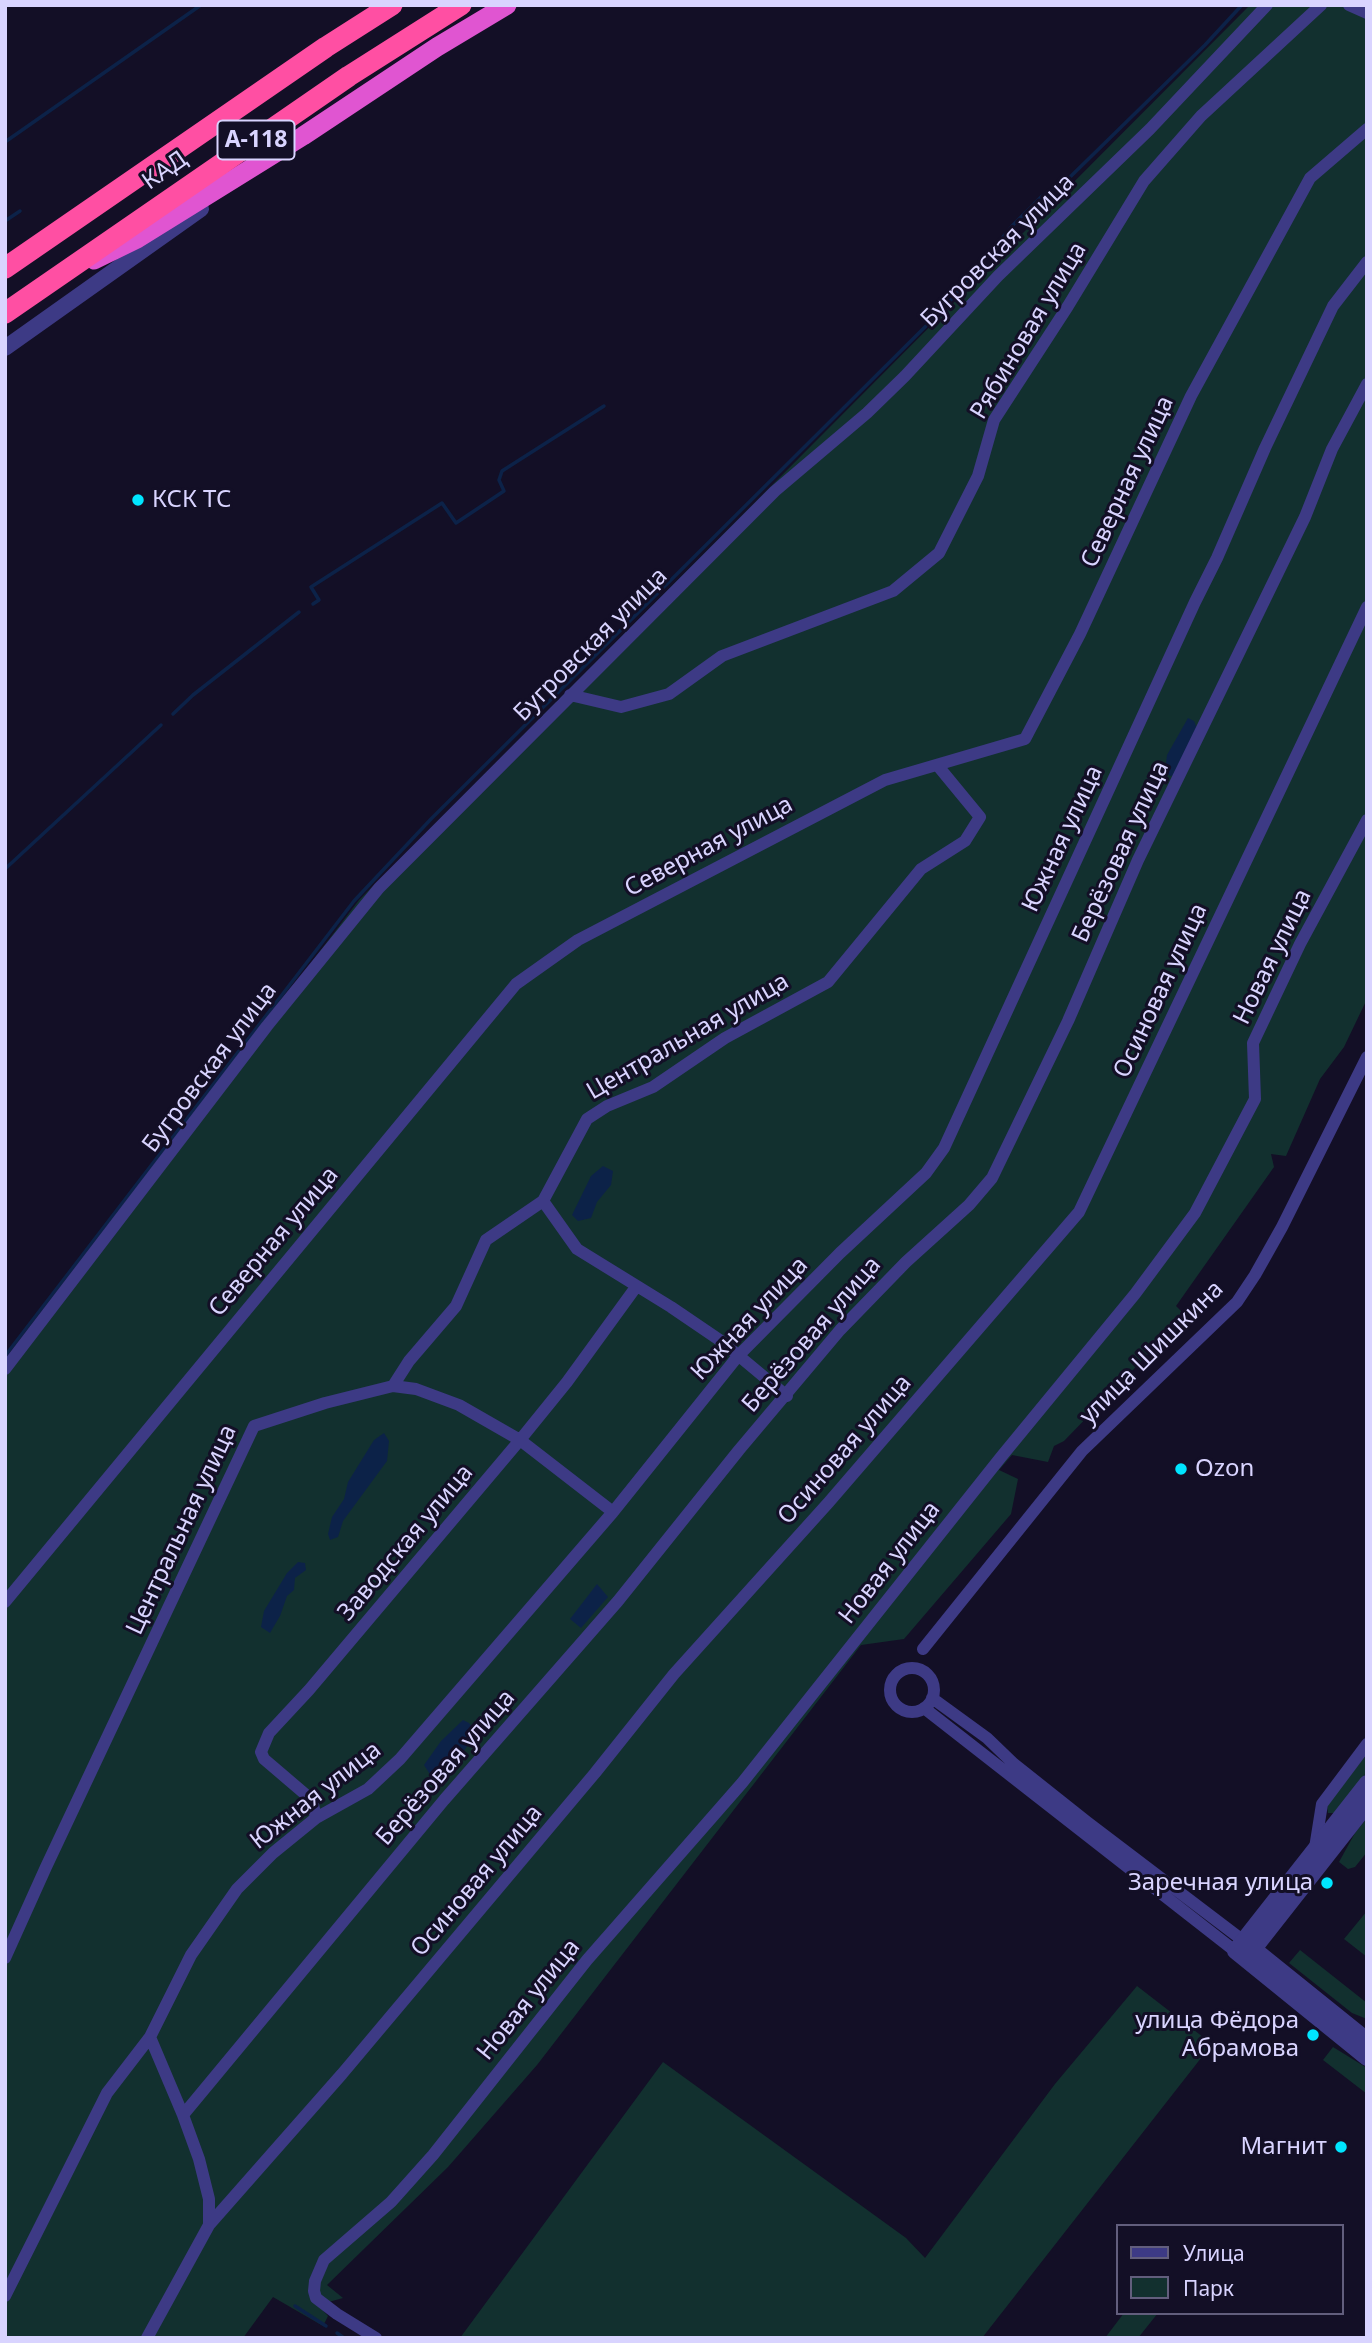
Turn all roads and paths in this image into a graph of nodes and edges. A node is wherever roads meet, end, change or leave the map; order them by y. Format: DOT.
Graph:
graph roads {
  1 [pos="392,5"];
  2 [pos="461,5"];
  3 [pos="507,5"];
  4 [pos="1267,5"];
  5 [pos="1321,5"];
  6 [pos="1349,5"];
  7 [pos="1367,13"];
  8 [pos="1367,129"];
  9 [pos="303,136"];
  10 [pos="1367,262"];
  11 [pos="5,268"];
  12 [pos="55,279"];
  13 [pos="5,313"];
  14 [pos="5,348"];
  15 [pos="1367,384"];
  16 [pos="1367,607"];
  17 [pos="570,695"];
  18 [pos="938,766"];
  19 [pos="1367,820"];
  20 [pos="1367,1057"];
  21 [pos="543,1201"];
  22 [pos="636,1287"];
  23 [pos="738,1356"];
  24 [pos="5,1369"];
  25 [pos="393,1386"];
  26 [pos="787,1396"];
  27 [pos="520,1440"];
  28 [pos="612,1512"];
  29 [pos="5,1602"];
  30 [pos="923,1649"];
  31 [pos="932,1698"];
  32 [pos="924,1709"];
  33 [pos="1367,1744"];
  34 [pos="1367,1783"];
  35 [pos="1367,1805"];
  36 [pos="316,1818"];
  37 [pos="1315,1848"];
  38 [pos="1244,1950"];
  39 [pos="5,1958"];
  40 [pos="1346,2024"];
  41 [pos="1367,2025"];
  42 [pos="150,2037"];
  43 [pos="1367,2040"];
  44 [pos="1367,2059"];
  45 [pos="183,2115"];
  46 [pos="209,2225"];
  47 [pos="5,2296"];
  48 [pos="147,2338"];
  49 [pos="376,2338"];
  1 -- 11 [label="highway, КАД / А-118"];
  2 -- 12 [label="highway, КАД / А-118"];
  3 -- 9 [label="highway"];
  4 -- 17 [label="street, Бугровская улица"];
  5 -- 17 [label="street, Рябиновая улица"];
  6 -- 7 [label="street"];
  8 -- 18 [label="street, Северная улица"];
  9 -- 12 [label="highway"];
  9 -- 14 [label="street"];
  10 -- 23 [label="street, Южная улица"];
  12 -- 13 [label="highway, КАД / А-118"];
  15 -- 26 [label="street, Берёзовая улица"];
  16 -- 46 [label="street, Осиновая улица"];
  17 -- 24 [label="street, Бугровская улица"];
  18 -- 21 [label="street, Центральная улица"];
  18 -- 29 [label="street, Северная улица"];
  19 -- 49 [label="street, Новая улица"];
  20 -- 30 [label="street, улица Шишкина"];
  21 -- 22 [label="street"];
  21 -- 25 [label="street, Центральная улица"];
  22 -- 23 [label="street"];
  22 -- 27 [label="street, Заводская улица"];
  23 -- 26 [label="street"];
  23 -- 28 [label="street, Южная улица"];
  25 -- 27 [label="street"];
  25 -- 39 [label="street, Центральная улица"];
  26 -- 45 [label="street, Берёзовая улица"];
  27 -- 28 [label="street"];
  27 -- 36 [label="street, Заводская улица"];
  28 -- 36 [label="street, Южная улица"];
  31 -- 32 [label="street"];
  31 -- 32 [label="street"];
  31 -- 38 [label="street"];
  32 -- 38 [label="street"];
  33 -- 37 [label="street"];
  34 -- 37 [label="street"];
  35 -- 38 [label="street"];
  36 -- 42 [label="street, Южная улица"];
  37 -- 38 [label="street"];
  38 -- 40 [label="street"];
  38 -- 44 [label="street"];
  40 -- 41 [label="street"];
  40 -- 43 [label="street"];
  42 -- 45 [label="street"];
  42 -- 47 [label="street, Южная улица"];
  45 -- 46 [label="street"];
  46 -- 48 [label="street, Осиновая улица"];
}
